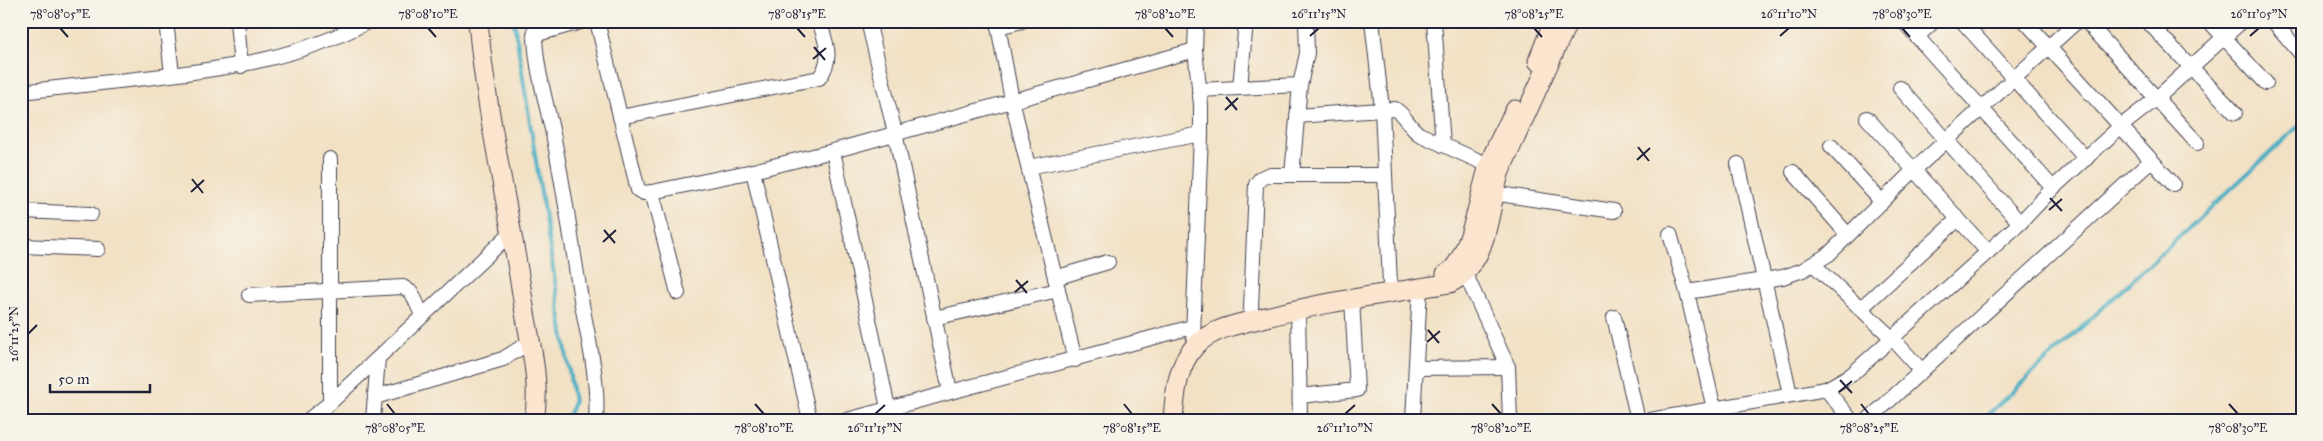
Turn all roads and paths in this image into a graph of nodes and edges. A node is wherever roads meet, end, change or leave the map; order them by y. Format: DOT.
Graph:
graph roads {
  1 [pos="166,21"];
  2 [pos="237,21"];
  3 [pos="369,21"];
  4 [pos="478,21"];
  5 [pos="584,21"];
  6 [pos="597,21"];
  7 [pos="819,21"];
  8 [pos="868,21"];
  9 [pos="1022,21"];
  10 [pos="1196,21"];
  11 [pos="1246,21"];
  12 [pos="1306,21"];
  13 [pos="1372,21"];
  14 [pos="1434,21"];
  15 [pos="1554,21"];
  16 [pos="1568,21"];
  17 [pos="1903,21"];
  18 [pos="1934,21"];
  19 [pos="1962,21"];
  20 [pos="2025,21"];
  21 [pos="2077,21"];
  22 [pos="2086,21"];
  23 [pos="2147,21"];
  24 [pos="2209,21"];
  25 [pos="2242,21"];
  26 [pos="2273,21"];
  27 [pos="997,24"];
  28 [pos="535,28"];
  29 [pos="1917,37"];
  30 [pos="2224,38"];
  31 [pos="2048,47"];
  32 [pos="1195,50"];
  33 [pos="2302,55"];
  34 [pos="241,66"];
  35 [pos="2191,68"];
  36 [pos="172,74"];
  37 [pos="2014,79"];
  38 [pos="2266,83"];
  39 [pos="1300,85"];
  40 [pos="1240,88"];
  41 [pos="1900,88"];
  42 [pos="1199,90"];
  43 [pos="21,92"];
  44 [pos="2157,98"];
  45 [pos="1012,100"];
  46 [pos="1982,108"];
  47 [pos="1382,109"];
  48 [pos="2235,113"];
  49 [pos="1297,116"];
  50 [pos="620,117"];
  51 [pos="1867,118"];
  52 [pos="2120,127"];
  53 [pos="895,133"];
  54 [pos="1201,134"];
  55 [pos="1947,141"];
  56 [pos="2197,143"];
  57 [pos="1443,145"];
  58 [pos="1831,146"];
  59 [pos="834,151"];
  60 [pos="330,159"];
  61 [pos="2086,159"];
  62 [pos="2151,160"];
  63 [pos="1738,164"];
  64 [pos="1028,167"];
  65 [pos="1495,168"];
  66 [pos="1914,170"];
  67 [pos="752,171"];
  68 [pos="1793,172"];
  69 [pos="1292,175"];
  70 [pos="1385,175"];
  71 [pos="2173,184"];
  72 [pos="2053,188"];
  73 [pos="652,192"];
  74 [pos="1492,194"];
  75 [pos="1882,202"];
  76 [pos="21,211"];
  77 [pos="1614,211"];
  78 [pos="91,214"];
  79 [pos="1958,219"];
  80 [pos="2020,223"];
  81 [pos="513,231"];
  82 [pos="1670,234"];
  83 [pos="1848,235"];
  84 [pos="21,246"];
  85 [pos="98,249"];
  86 [pos="1988,252"];
  87 [pos="1108,262"];
  88 [pos="1813,264"];
  89 [pos="1465,273"];
  90 [pos="1763,280"];
  91 [pos="1057,284"];
  92 [pos="1390,284"];
  93 [pos="1420,288"];
  94 [pos="330,291"];
  95 [pos="1687,292"];
  96 [pos="678,293"];
  97 [pos="249,296"];
  98 [pos="1352,299"];
  99 [pos="1298,308"];
  100 [pos="1251,309"];
  101 [pos="1860,309"];
  102 [pos="422,315"];
  103 [pos="1614,317"];
  104 [pos="934,318"];
  105 [pos="1194,334"];
  106 [pos="1893,339"];
  107 [pos="530,342"];
  108 [pos="378,358"];
  109 [pos="1076,360"];
  110 [pos="1508,367"];
  111 [pos="1416,368"];
  112 [pos="1922,371"];
  113 [pos="1826,389"];
  114 [pos="950,391"];
  115 [pos="1790,394"];
  116 [pos="1300,396"];
  117 [pos="375,397"];
  118 [pos="330,403"];
  119 [pos="888,408"];
  120 [pos="1714,409"];
  121 [pos="308,420"];
  122 [pos="373,420"];
  123 [pos="534,420"];
  124 [pos="596,420"];
  125 [pos="810,420"];
  126 [pos="847,420"];
  127 [pos="1161,420"];
  128 [pos="1173,420"];
  129 [pos="1300,420"];
  130 [pos="1413,420"];
  131 [pos="1510,420"];
  132 [pos="1638,420"];
  133 [pos="1650,420"];
  134 [pos="1851,420"];
  135 [pos="1868,420"];
  1 -- 36 [label="street"];
  2 -- 34 [label="street"];
  3 -- 34 [label="street"];
  4 -- 81 [label="street"];
  5 -- 28 [label="street"];
  6 -- 50 [label="street"];
  7 -- 50 [label="street"];
  8 -- 53 [label="street"];
  9 -- 27 [label="street"];
  10 -- 32 [label="street"];
  11 -- 40 [label="street"];
  12 -- 39 [label="street"];
  13 -- 47 [label="street"];
  14 -- 57 [label="street"];
  15 -- 65 [label="street"];
  16 -- 65 [label="street"];
  17 -- 29 [label="street"];
  18 -- 29 [label="street"];
  19 -- 37 [label="street"];
  20 -- 31 [label="street"];
  21 -- 31 [label="street"];
  22 -- 44 [label="street"];
  23 -- 35 [label="street"];
  24 -- 30 [label="street"];
  25 -- 30 [label="street"];
  26 -- 33 [label="street"];
  27 -- 45 [label="street"];
  28 -- 124 [label="street"];
  29 -- 46 [label="street"];
  30 -- 35 [label="street"];
  30 -- 38 [label="street"];
  31 -- 37 [label="street"];
  31 -- 52 [label="street"];
  32 -- 42 [label="street"];
  32 -- 45 [label="street"];
  34 -- 36 [label="street"];
  35 -- 44 [label="street"];
  35 -- 48 [label="street"];
  36 -- 43 [label="street"];
  37 -- 46 [label="street"];
  37 -- 61 [label="street"];
  39 -- 40 [label="street"];
  39 -- 49 [label="street"];
  40 -- 42 [label="street"];
  41 -- 55 [label="street"];
  42 -- 54 [label="street"];
  44 -- 52 [label="street"];
  44 -- 56 [label="street"];
  45 -- 53 [label="street"];
  45 -- 64 [label="street"];
  46 -- 55 [label="street"];
  46 -- 72 [label="street"];
  47 -- 49 [label="street"];
  47 -- 57 [label="street"];
  47 -- 70 [label="street"];
  49 -- 69 [label="street"];
  50 -- 73 [label="street"];
  51 -- 66 [label="street"];
  52 -- 61 [label="street"];
  52 -- 62 [label="street"];
  53 -- 59 [label="street"];
  53 -- 104 [label="street"];
  54 -- 64 [label="street"];
  54 -- 105 [label="street"];
  55 -- 66 [label="street"];
  55 -- 80 [label="street"];
  57 -- 65 [label="street"];
  58 -- 75 [label="street"];
  59 -- 67 [label="street"];
  59 -- 119 [label="street"];
  60 -- 94 [label="street"];
  61 -- 72 [label="street"];
  62 -- 71 [label="street"];
  62 -- 112 [label="street"];
  63 -- 90 [label="street"];
  64 -- 91 [label="street"];
  65 -- 74 [label="street"];
  65 -- 92 [label="street"];
  66 -- 75 [label="street"];
  66 -- 79 [label="street"];
  67 -- 73 [label="street"];
  67 -- 125 [label="street"];
  68 -- 83 [label="street"];
  69 -- 70 [label="street"];
  69 -- 100 [label="street"];
  70 -- 92 [label="street"];
  72 -- 80 [label="street"];
  73 -- 96 [label="street"];
  74 -- 77 [label="street"];
  74 -- 89 [label="street"];
  75 -- 83 [label="street"];
  76 -- 78 [label="street"];
  79 -- 86 [label="street"];
  79 -- 101 [label="street"];
  80 -- 86 [label="street"];
  81 -- 102 [label="street"];
  81 -- 107 [label="street"];
  82 -- 95 [label="street"];
  83 -- 88 [label="street"];
  84 -- 85 [label="street"];
  86 -- 106 [label="street"];
  87 -- 91 [label="street"];
  88 -- 90 [label="street"];
  88 -- 101 [label="street"];
  89 -- 93 [label="street"];
  89 -- 110 [label="street"];
  90 -- 95 [label="street"];
  90 -- 115 [label="street"];
  91 -- 104 [label="street"];
  91 -- 109 [label="street"];
  92 -- 100 [label="street"];
  93 -- 98 [label="street"];
  93 -- 111 [label="street"];
  94 -- 97 [label="street"];
  94 -- 102 [label="street"];
  94 -- 118 [label="street"];
  95 -- 120 [label="street"];
  98 -- 99 [label="street"];
  98 -- 116 [label="street"];
  99 -- 105 [label="street"];
  99 -- 116 [label="street"];
  100 -- 105 [label="street"];
  101 -- 106 [label="street"];
  102 -- 108 [label="street"];
  103 -- 132 [label="street"];
  104 -- 114 [label="street"];
  105 -- 109 [label="street"];
  105 -- 127 [label="street"];
  105 -- 128 [label="street"];
  106 -- 112 [label="street"];
  106 -- 113 [label="street"];
  107 -- 117 [label="street"];
  107 -- 123 [label="street"];
  108 -- 117 [label="street"];
  108 -- 118 [label="street"];
  109 -- 114 [label="street"];
  110 -- 111 [label="street"];
  110 -- 131 [label="street"];
  111 -- 130 [label="street"];
  112 -- 135 [label="street"];
  113 -- 115 [label="street"];
  113 -- 134 [label="street"];
  114 -- 119 [label="street"];
  115 -- 120 [label="street"];
  116 -- 129 [label="street"];
  117 -- 122 [label="street"];
  118 -- 121 [label="street"];
  119 -- 126 [label="street"];
  120 -- 133 [label="street"];
}
